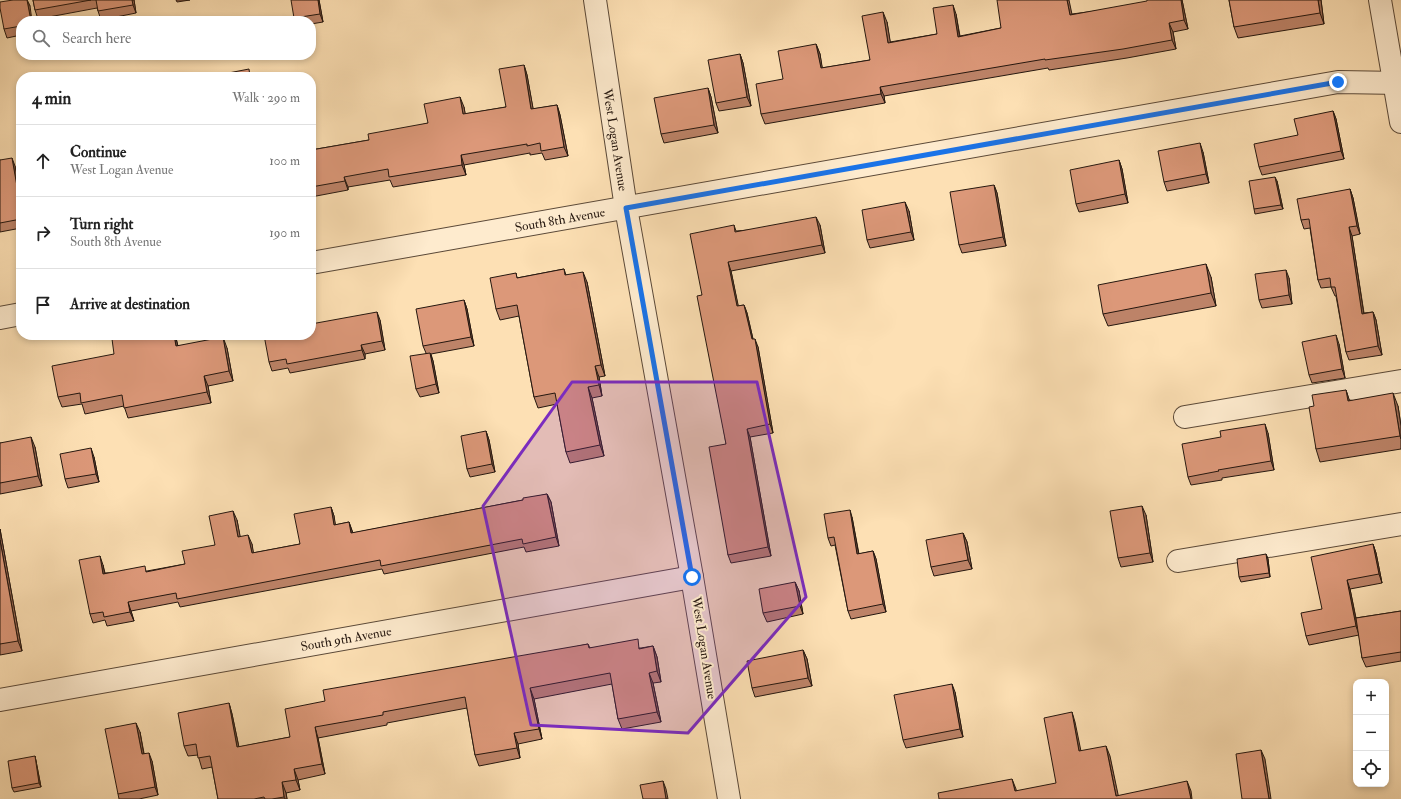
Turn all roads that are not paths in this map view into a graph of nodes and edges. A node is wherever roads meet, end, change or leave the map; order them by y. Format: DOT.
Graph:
graph roads {
  1 [pos="594,0"];
  2 [pos="1380,0"];
  3 [pos="1398,84"];
  4 [pos="1401,122"];
  5 [pos="626,208"];
  6 [pos="316,262"];
  7 [pos="16,315"];
  8 [pos="0,318"];
  9 [pos="1401,381"];
  10 [pos="1184,416"];
  11 [pos="1401,524"];
  12 [pos="1178,561"];
  13 [pos="692,577"];
  14 [pos="0,700"];
  15 [pos="729,799"];
  1 -- 5 [label="street, West Logan Avenue"];
  2 -- 3 [label="street"];
  3 -- 4 [label="street"];
  3 -- 5 [label="street, South 8th Avenue"];
  5 -- 6 [label="street, South 8th Avenue"];
  5 -- 13 [label="street, West Logan Avenue"];
  7 -- 8 [label="street"];
  9 -- 10 [label="street"];
  11 -- 12 [label="street"];
  13 -- 14 [label="street, South 9th Avenue"];
  13 -- 15 [label="street, West Logan Avenue"];
}
